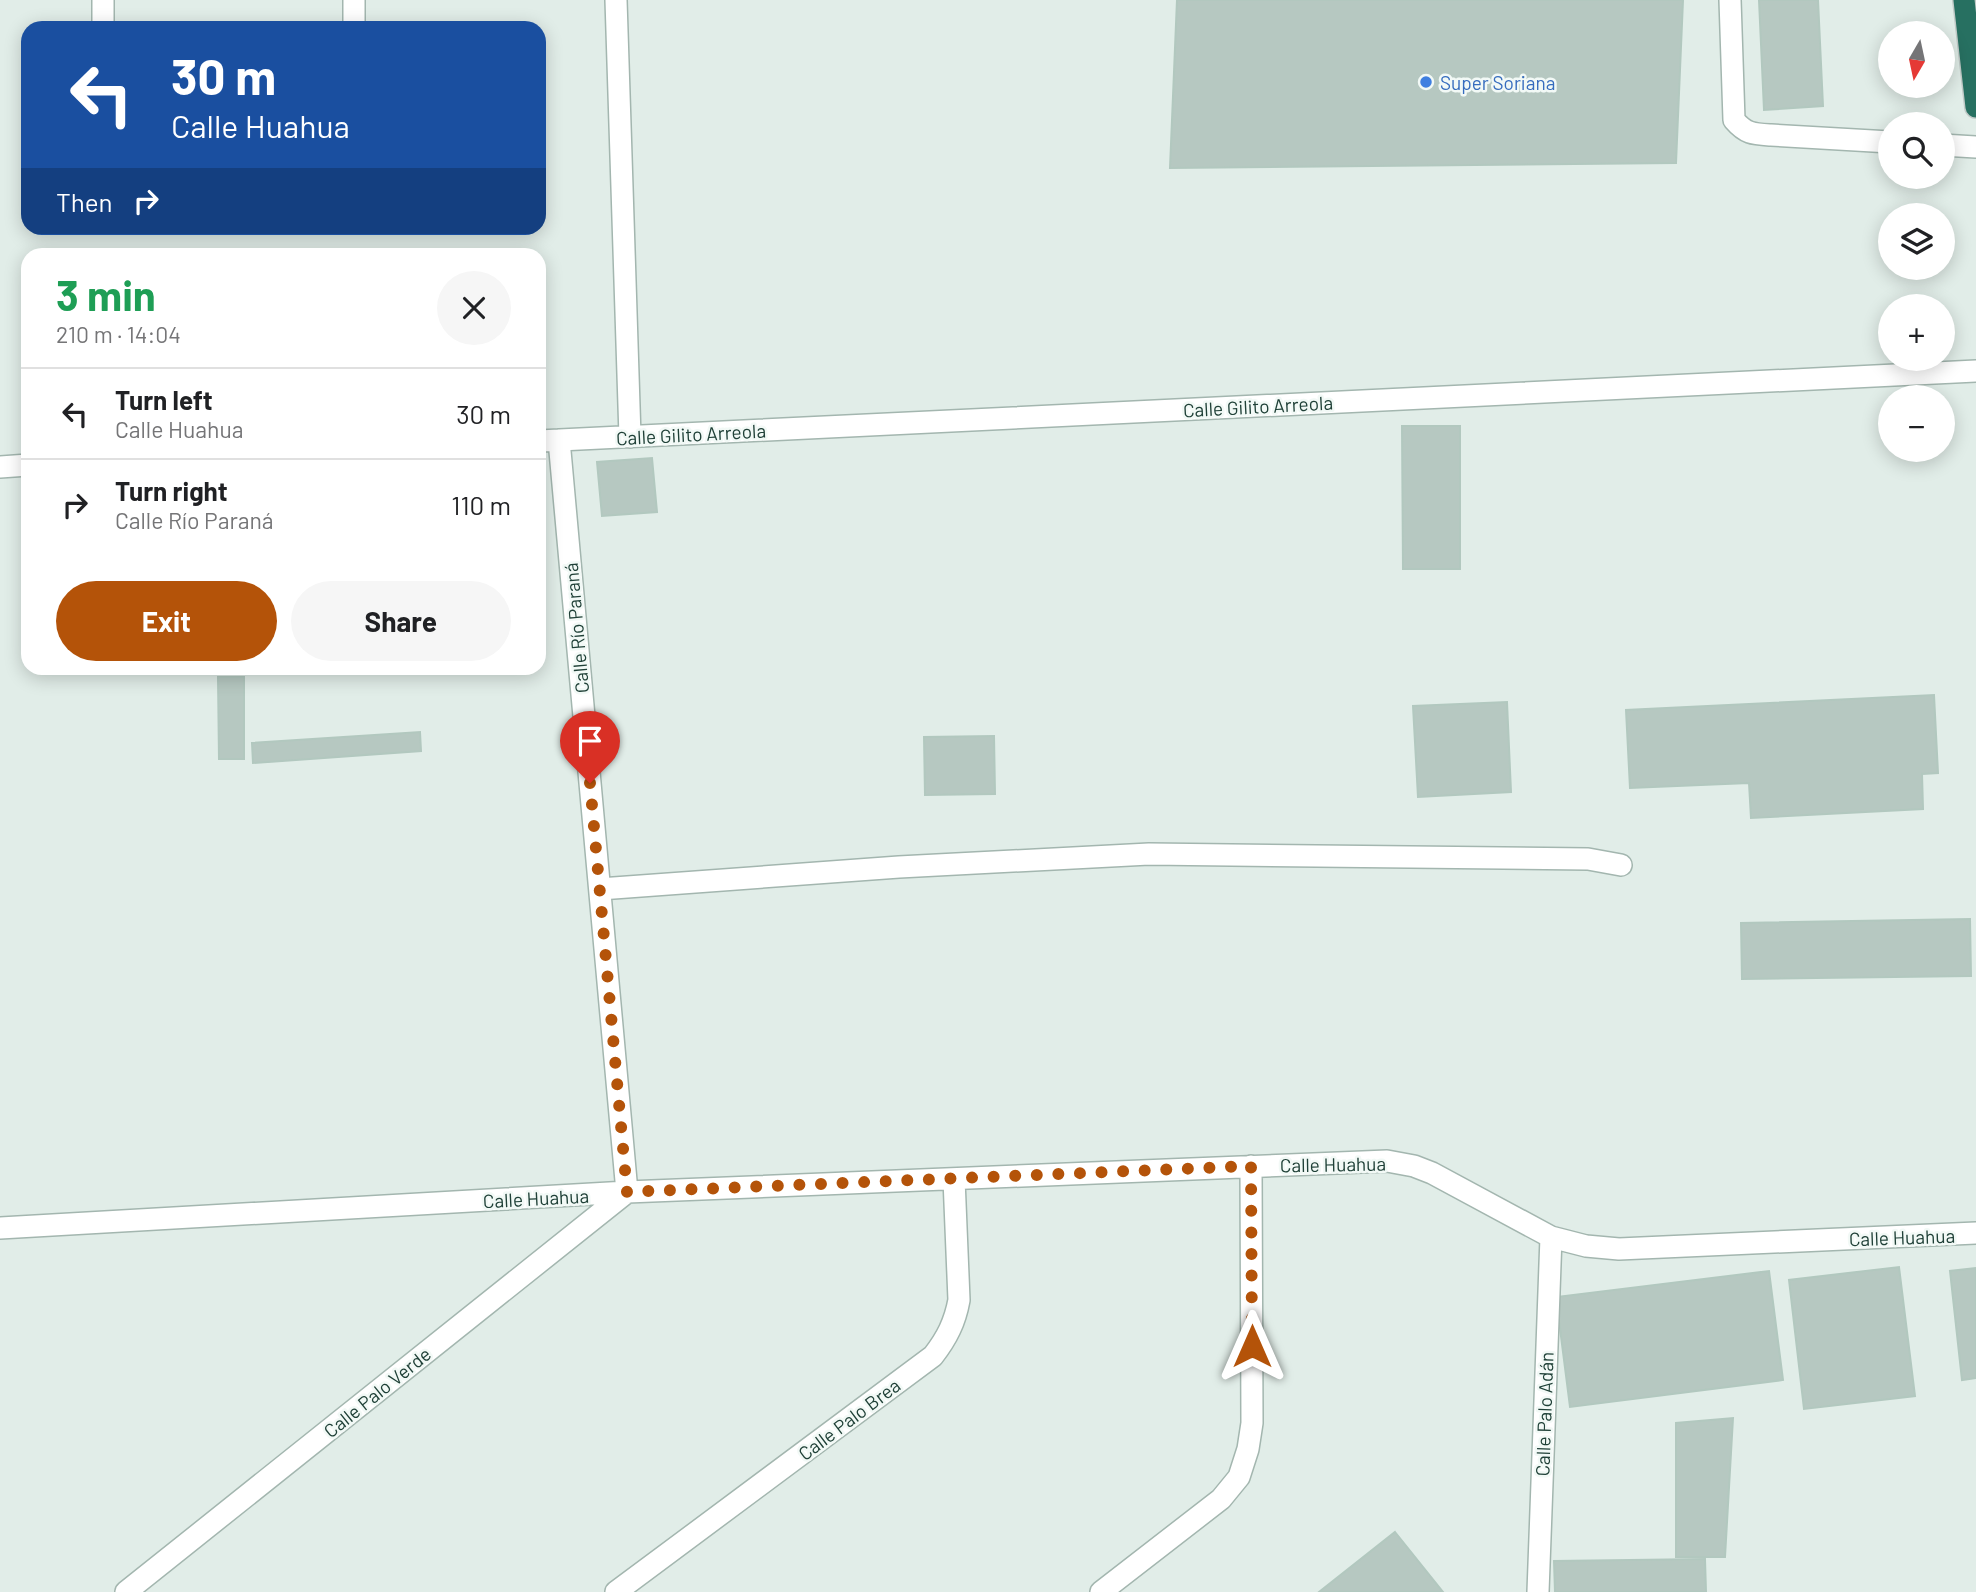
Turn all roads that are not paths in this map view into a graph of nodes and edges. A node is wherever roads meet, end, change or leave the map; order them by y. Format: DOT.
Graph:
graph roads {
  1 [pos="103,0"];
  2 [pos="354,0"];
  3 [pos="616,0"];
  4 [pos="1730,0"];
  5 [pos="1964,0"];
  6 [pos="103,21"];
  7 [pos="354,21"];
  8 [pos="1976,107"];
  9 [pos="1878,141"];
  10 [pos="1955,146"];
  11 [pos="1976,147"];
  12 [pos="1976,371"];
  13 [pos="630,437"];
  14 [pos="549,440"];
  15 [pos="21,466"];
  16 [pos="0,467"];
  17 [pos="1621,865"];
  18 [pos="600,889"];
  19 [pos="1251,1166"];
  20 [pos="954,1179"];
  21 [pos="627,1192"];
  22 [pos="0,1228"];
  23 [pos="1976,1233"];
  24 [pos="1551,1237"];
  25 [pos="126,1592"];
  26 [pos="616,1592"];
  27 [pos="1101,1592"];
  28 [pos="1538,1592"];
  1 -- 6 [label="street"];
  2 -- 7 [label="street"];
  3 -- 13 [label="street"];
  4 -- 9 [label="street"];
  5 -- 8 [label="highway"];
  10 -- 11 [label="street"];
  12 -- 13 [label="street, Calle Gilito Arreola"];
  13 -- 14 [label="street, Calle Gilito Arreola"];
  14 -- 18 [label="street, Calle Río Paraná"];
  15 -- 16 [label="street"];
  17 -- 18 [label="street"];
  18 -- 21 [label="street, Calle Río Paraná"];
  19 -- 20 [label="street, Calle Huahua"];
  19 -- 24 [label="street, Calle Huahua"];
  19 -- 27 [label="street"];
  20 -- 21 [label="street, Calle Huahua"];
  20 -- 26 [label="street, Calle Palo Brea"];
  21 -- 22 [label="street, Calle Huahua"];
  21 -- 25 [label="street, Calle Palo Verde"];
  23 -- 24 [label="street, Calle Huahua"];
  24 -- 28 [label="street, Calle Palo Adán"];
}
